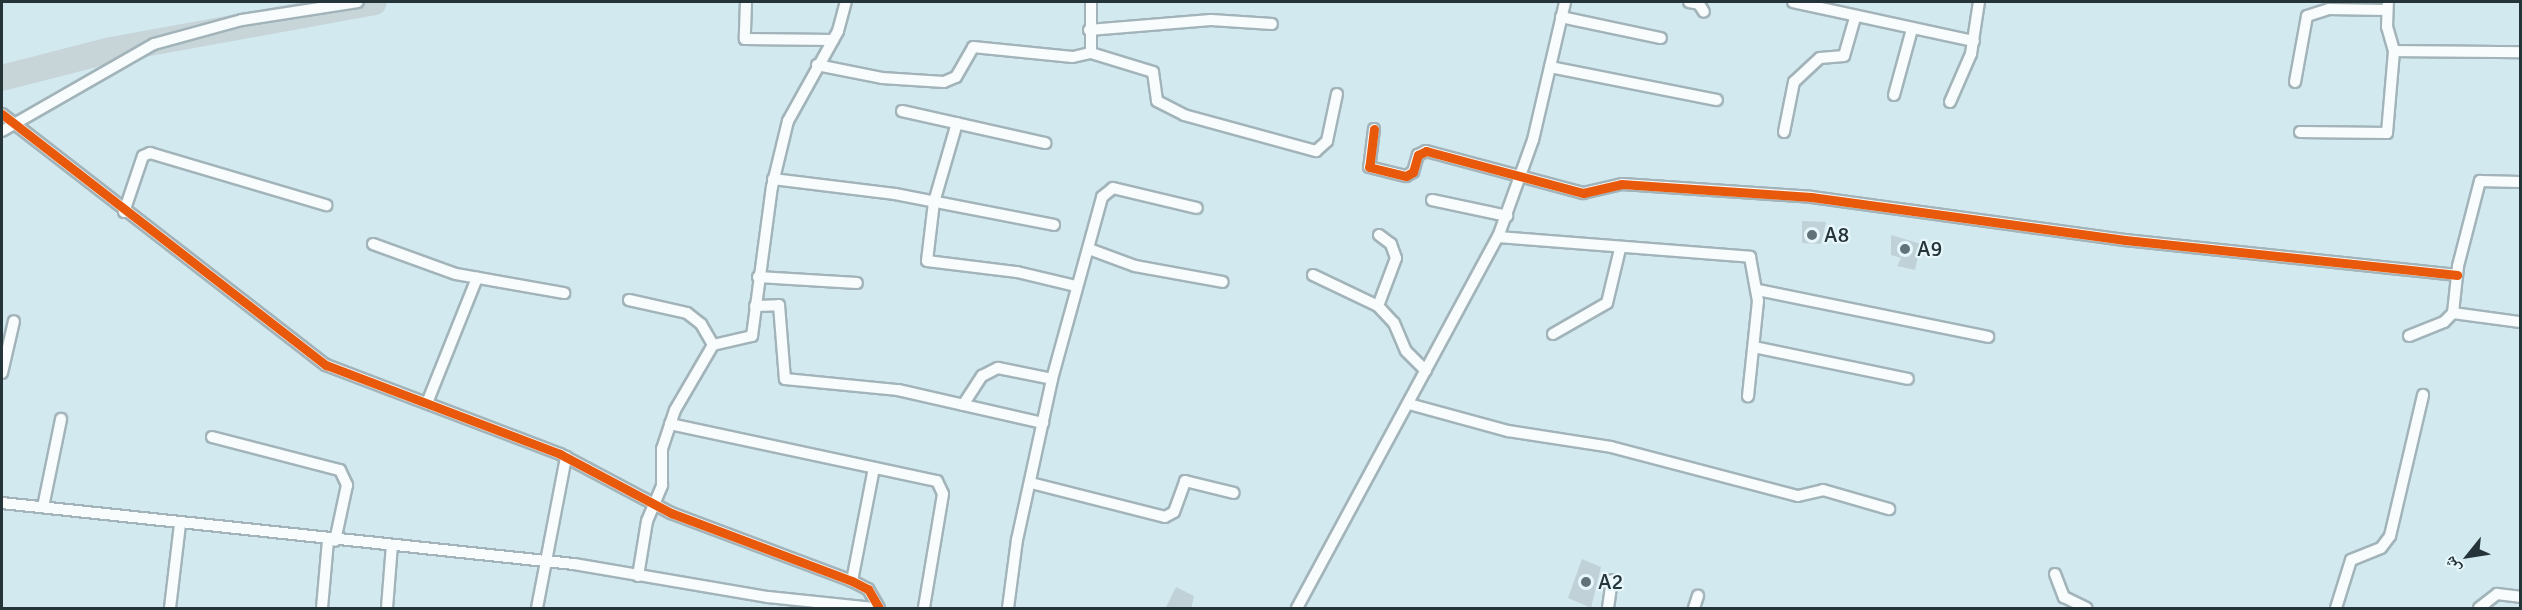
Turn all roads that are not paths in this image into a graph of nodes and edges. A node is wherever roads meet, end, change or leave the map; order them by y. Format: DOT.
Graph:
graph roads {
  1 [pos="358,2"];
  2 [pos="746,2"];
  3 [pos="846,2"];
  4 [pos="1091,2"];
  5 [pos="1564,2"];
  6 [pos="1689,2"];
  7 [pos="1793,2"];
  8 [pos="1979,2"];
  9 [pos="2387,6"];
  10 [pos="1704,12"];
  11 [pos="1561,17"];
  12 [pos="1855,18"];
  13 [pos="1272,24"];
  14 [pos="1912,29"];
  15 [pos="1089,30"];
  16 [pos="1661,38"];
  17 [pos="833,40"];
  18 [pos="1974,41"];
  19 [pos="2394,51"];
  20 [pos="2520,52"];
  21 [pos="1091,53"];
  22 [pos="817,65"];
  23 [pos="1550,67"];
  24 [pos="2295,82"];
  25 [pos="1337,94"];
  26 [pos="1894,94"];
  27 [pos="1718,100"];
  28 [pos="1950,102"];
  29 [pos="903,111"];
  30 [pos="2,114"];
  31 [pos="957,123"];
  32 [pos="13,124"];
  33 [pos="1374,129"];
  34 [pos="2,131"];
  35 [pos="1784,132"];
  36 [pos="2300,132"];
  37 [pos="1045,143"];
  38 [pos="1522,178"];
  39 [pos="773,179"];
  40 [pos="2520,182"];
  41 [pos="1432,200"];
  42 [pos="934,202"];
  43 [pos="326,205"];
  44 [pos="1197,208"];
  45 [pos="124,212"];
  46 [pos="1507,216"];
  47 [pos="1054,225"];
  48 [pos="1379,235"];
  49 [pos="1498,237"];
  50 [pos="373,244"];
  51 [pos="1089,249"];
  52 [pos="1620,249"];
  53 [pos="1312,275"];
  54 [pos="2457,275"];
  55 [pos="758,277"];
  56 [pos="477,278"];
  57 [pos="1223,282"];
  58 [pos="857,283"];
  59 [pos="1076,286"];
  60 [pos="1758,290"];
  61 [pos="564,293"];
  62 [pos="629,300"];
  63 [pos="754,306"];
  64 [pos="1378,306"];
  65 [pos="2453,313"];
  66 [pos="14,321"];
  67 [pos="2520,322"];
  68 [pos="1553,334"];
  69 [pos="2409,336"];
  70 [pos="1988,337"];
  71 [pos="713,345"];
  72 [pos="1754,347"];
  73 [pos="1426,371"];
  74 [pos="2,373"];
  75 [pos="1052,379"];
  76 [pos="1908,379"];
  77 [pos="2422,395"];
  78 [pos="1748,396"];
  79 [pos="428,403"];
  80 [pos="1409,404"];
  81 [pos="963,405"];
  82 [pos="61,419"];
  83 [pos="1043,423"];
  84 [pos="670,424"];
  85 [pos="212,437"];
  86 [pos="566,457"];
  87 [pos="874,468"];
  88 [pos="1031,483"];
  89 [pos="1234,494"];
  90 [pos="2,503"];
  91 [pos="654,504"];
  92 [pos="43,507"];
  93 [pos="1888,509"];
  94 [pos="180,524"];
  95 [pos="332,541"];
  96 [pos="392,545"];
  97 [pos="543,562"];
  98 [pos="2055,574"];
  99 [pos="638,576"];
  100 [pos="1612,580"];
  101 [pos="852,581"];
  102 [pos="1698,596"];
  103 [pos="2520,597"];
  104 [pos="767,603"];
  105 [pos="170,609"];
  106 [pos="322,609"];
  107 [pos="387,609"];
  108 [pos="537,609"];
  109 [pos="873,609"];
  110 [pos="879,609"];
  111 [pos="924,609"];
  112 [pos="1008,609"];
  113 [pos="1297,609"];
  114 [pos="1608,609"];
  115 [pos="1694,609"];
  116 [pos="2087,609"];
  117 [pos="2336,609"];
  118 [pos="2479,609"];
  1 -- 32 [label="street"];
  2 -- 17 [label="street"];
  3 -- 17 [label="street"];
  4 -- 15 [label="street"];
  5 -- 11 [label="street"];
  6 -- 10 [label="street"];
  7 -- 12 [label="street"];
  8 -- 18 [label="street"];
  9 -- 19 [label="street"];
  9 -- 24 [label="street"];
  11 -- 16 [label="street"];
  11 -- 23 [label="street"];
  12 -- 14 [label="street"];
  12 -- 35 [label="street"];
  13 -- 15 [label="street"];
  14 -- 18 [label="street"];
  14 -- 26 [label="street"];
  15 -- 21 [label="street"];
  17 -- 22 [label="street"];
  18 -- 28 [label="street"];
  19 -- 20 [label="street"];
  19 -- 36 [label="street"];
  21 -- 22 [label="street"];
  21 -- 25 [label="street"];
  22 -- 39 [label="street"];
  23 -- 27 [label="street"];
  23 -- 38 [label="street"];
  29 -- 31 [label="street"];
  30 -- 32 [label="street"];
  31 -- 37 [label="street"];
  31 -- 42 [label="street"];
  32 -- 34 [label="street"];
  32 -- 45 [label="street"];
  33 -- 38 [label="street"];
  38 -- 46 [label="street"];
  38 -- 54 [label="street"];
  39 -- 42 [label="street"];
  39 -- 55 [label="street"];
  40 -- 54 [label="street"];
  41 -- 46 [label="street"];
  42 -- 47 [label="street"];
  42 -- 59 [label="street"];
  43 -- 45 [label="street"];
  44 -- 51 [label="street"];
  45 -- 79 [label="street"];
  46 -- 49 [label="street"];
  48 -- 64 [label="street"];
  49 -- 52 [label="street"];
  49 -- 73 [label="street"];
  50 -- 56 [label="street"];
  51 -- 57 [label="street"];
  51 -- 59 [label="street"];
  52 -- 60 [label="street"];
  52 -- 68 [label="street"];
  53 -- 64 [label="street"];
  54 -- 65 [label="street"];
  55 -- 58 [label="street"];
  55 -- 63 [label="street"];
  56 -- 61 [label="street"];
  56 -- 79 [label="street"];
  59 -- 75 [label="street"];
  60 -- 70 [label="street"];
  60 -- 72 [label="street"];
  62 -- 71 [label="street"];
  63 -- 71 [label="street"];
  63 -- 81 [label="street"];
  64 -- 73 [label="street"];
  65 -- 67 [label="street"];
  65 -- 69 [label="street"];
  66 -- 74 [label="street"];
  71 -- 84 [label="street"];
  72 -- 76 [label="street"];
  72 -- 78 [label="street"];
  73 -- 80 [label="street"];
  75 -- 81 [label="street"];
  75 -- 83 [label="street"];
  77 -- 117 [label="street"];
  79 -- 86 [label="street"];
  80 -- 93 [label="street"];
  80 -- 113 [label="street"];
  81 -- 83 [label="street"];
  82 -- 92 [label="street"];
  83 -- 88 [label="street"];
  84 -- 87 [label="street"];
  84 -- 91 [label="street"];
  85 -- 95 [label="street"];
  86 -- 91 [label="street"];
  86 -- 97 [label="street"];
  87 -- 101 [label="street"];
  87 -- 111 [label="street"];
  88 -- 89 [label="street"];
  88 -- 112 [label="street"];
  90 -- 92 [label="street"];
  91 -- 99 [label="street"];
  91 -- 101 [label="street"];
  92 -- 94 [label="street"];
  94 -- 95 [label="street"];
  94 -- 105 [label="street"];
  95 -- 96 [label="street"];
  95 -- 106 [label="street"];
  96 -- 97 [label="street"];
  96 -- 107 [label="street"];
  97 -- 99 [label="street"];
  97 -- 108 [label="street"];
  98 -- 116 [label="street"];
  99 -- 104 [label="street"];
  100 -- 114 [label="street"];
  101 -- 110 [label="street"];
  102 -- 115 [label="street"];
  103 -- 118 [label="street"];
  104 -- 109 [label="street"];
}
